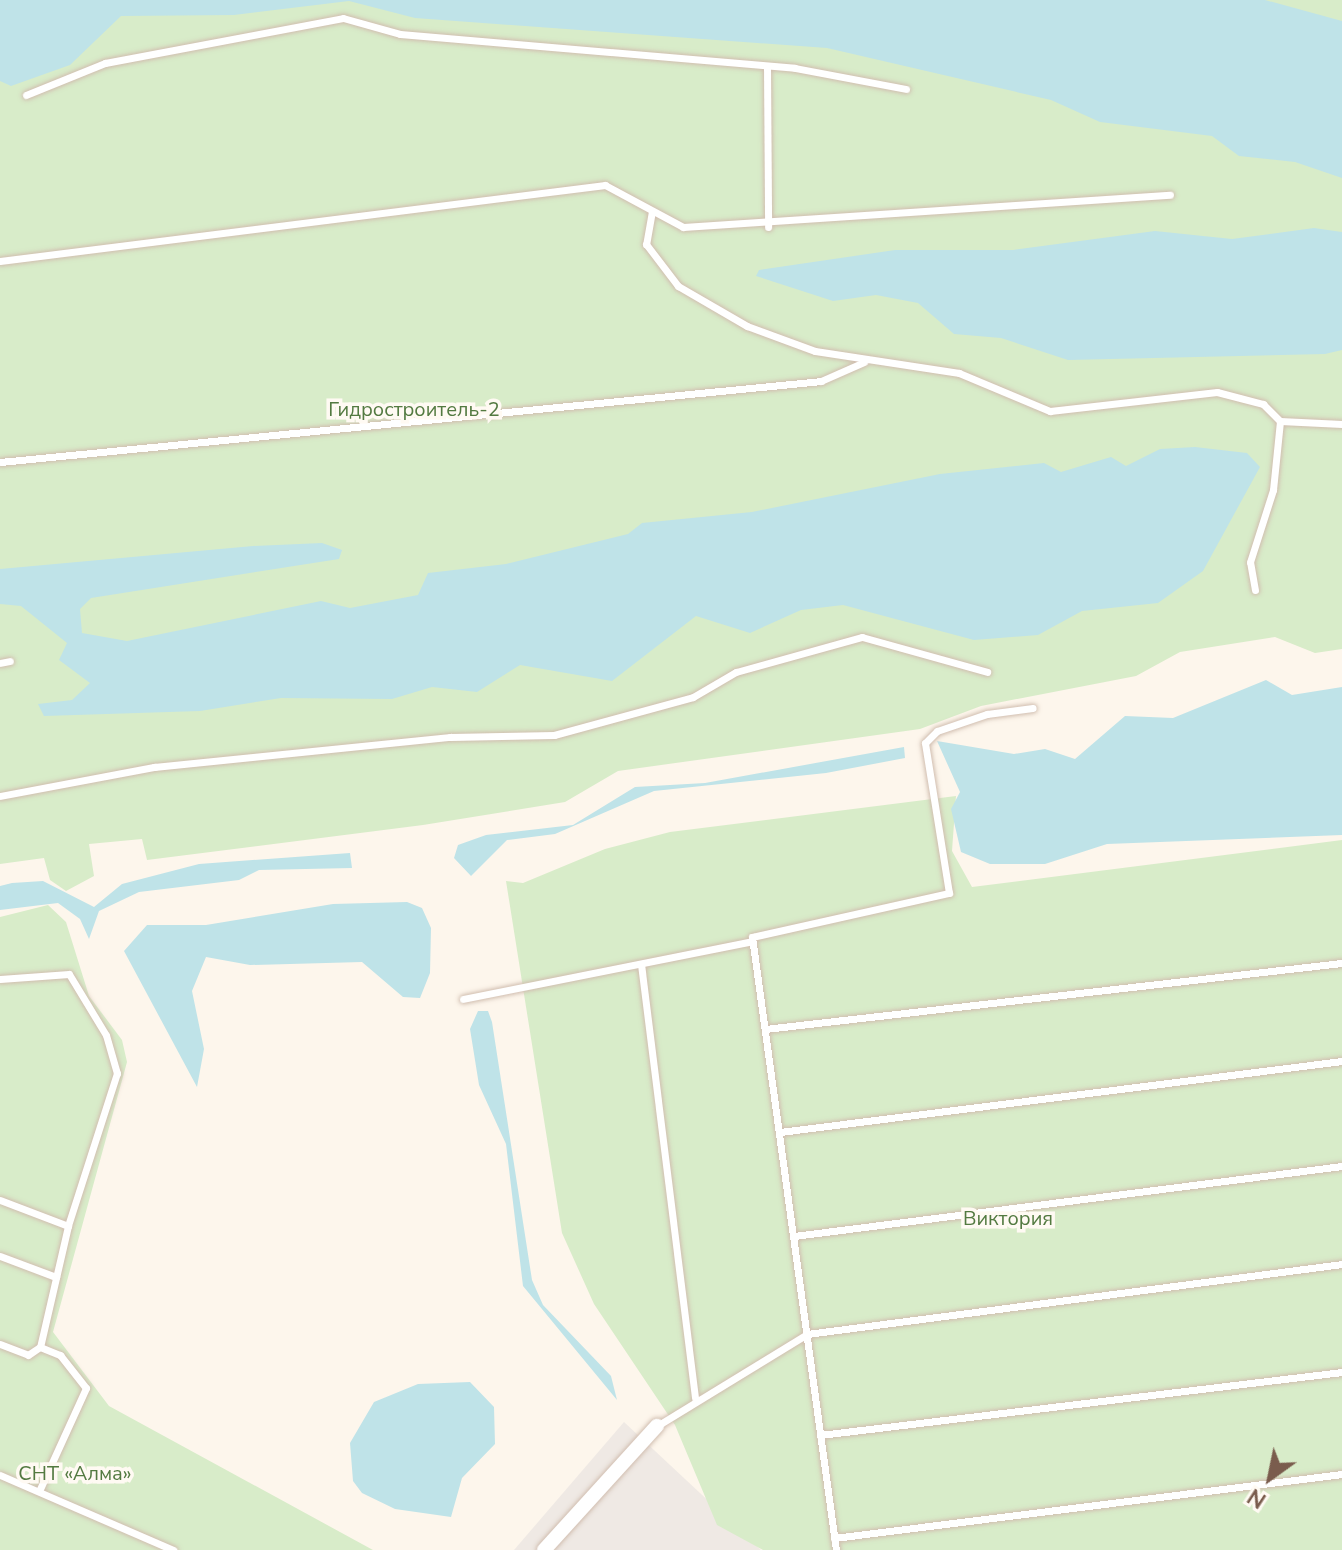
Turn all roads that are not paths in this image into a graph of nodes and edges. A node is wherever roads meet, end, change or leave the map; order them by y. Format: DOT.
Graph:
graph roads {
  1 [pos="767,66"];
  2 [pos="906,89"];
  3 [pos="26,95"];
  4 [pos="1170,195"];
  5 [pos="652,211"];
  6 [pos="768,227"];
  7 [pos="0,261"];
  8 [pos="864,362"];
  9 [pos="1280,421"];
  10 [pos="1342,424"];
  11 [pos="0,462"];
  12 [pos="1255,590"];
  13 [pos="10,661"];
  14 [pos="0,663"];
  15 [pos="987,672"];
  16 [pos="1033,708"];
  17 [pos="0,796"];
  18 [pos="752,941"];
  19 [pos="1342,963"];
  20 [pos="641,964"];
  21 [pos="0,979"];
  22 [pos="463,999"];
  23 [pos="765,1029"];
  24 [pos="1342,1061"];
  25 [pos="780,1132"];
  26 [pos="1342,1166"];
  27 [pos="0,1200"];
  28 [pos="68,1226"];
  29 [pos="794,1236"];
  30 [pos="0,1256"];
  31 [pos="1342,1264"];
  32 [pos="56,1277"];
  33 [pos="807,1334"];
  34 [pos="0,1344"];
  35 [pos="40,1347"];
  36 [pos="1342,1372"];
  37 [pos="695,1398"];
  38 [pos="657,1426"];
  39 [pos="820,1435"];
  40 [pos="1342,1474"];
  41 [pos="0,1475"];
  42 [pos="40,1489"];
  43 [pos="834,1538"];
  44 [pos="173,1550"];
  45 [pos="544,1550"];
  46 [pos="836,1550"];
  1 -- 2 [label="lane"];
  1 -- 3 [label="lane"];
  1 -- 6 [label="lane"];
  4 -- 6 [label="lane"];
  5 -- 6 [label="lane"];
  5 -- 7 [label="lane"];
  5 -- 8 [label="lane"];
  8 -- 9 [label="lane"];
  8 -- 11 [label="lane"];
  9 -- 10 [label="lane"];
  9 -- 12 [label="lane"];
  13 -- 14 [label="lane"];
  15 -- 17 [label="lane"];
  16 -- 18 [label="lane"];
  18 -- 20 [label="lane"];
  18 -- 23 [label="lane"];
  19 -- 23 [label="lane"];
  20 -- 22 [label="lane"];
  20 -- 37 [label="lane"];
  21 -- 28 [label="lane"];
  23 -- 25 [label="lane"];
  24 -- 25 [label="lane"];
  25 -- 29 [label="lane"];
  26 -- 29 [label="lane"];
  27 -- 28 [label="lane"];
  28 -- 32 [label="lane"];
  29 -- 33 [label="lane"];
  30 -- 32 [label="lane"];
  31 -- 33 [label="lane"];
  32 -- 35 [label="lane"];
  33 -- 37 [label="lane"];
  33 -- 39 [label="lane"];
  34 -- 35 [label="lane"];
  35 -- 42 [label="lane"];
  36 -- 39 [label="lane"];
  37 -- 38 [label="lane"];
  38 -- 45 [label="street"];
  39 -- 43 [label="lane"];
  40 -- 43 [label="lane"];
  41 -- 42 [label="lane"];
  42 -- 44 [label="lane"];
  43 -- 46 [label="lane"];
}
